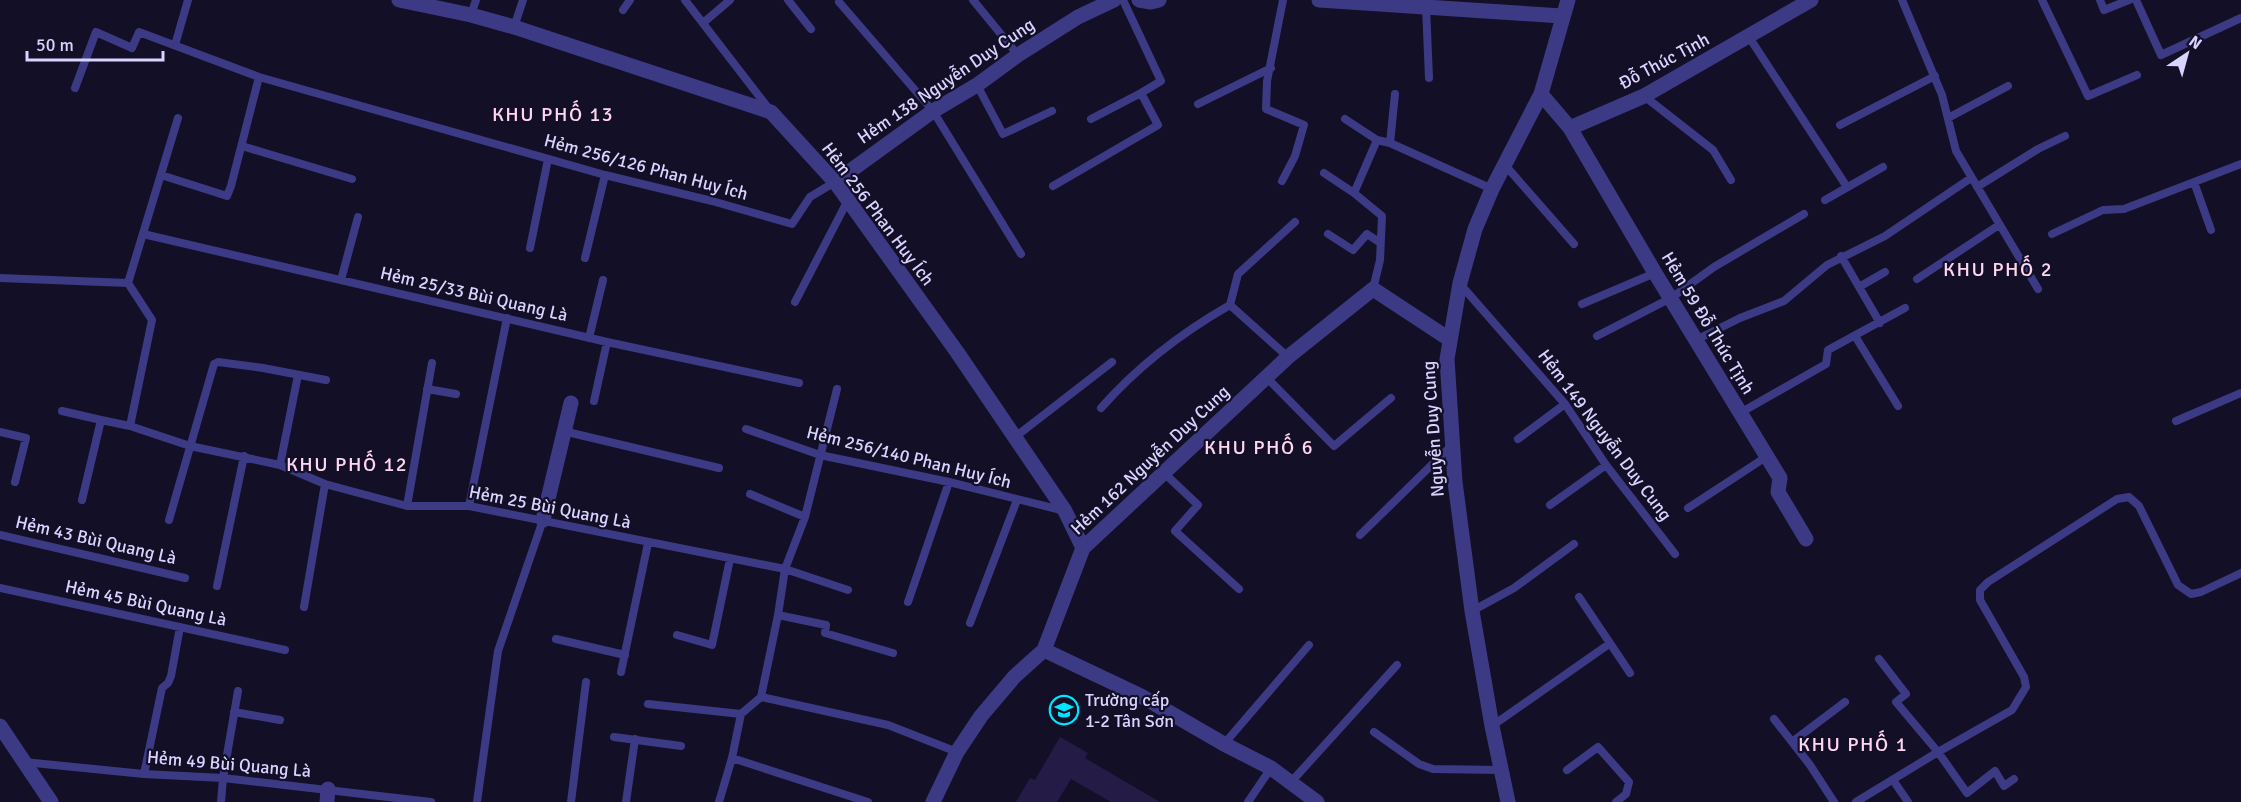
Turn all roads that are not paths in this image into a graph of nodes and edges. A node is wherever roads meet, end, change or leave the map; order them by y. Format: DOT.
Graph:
graph roads {
  1 [pos="188,0"];
  2 [pos="399,0"];
  3 [pos="524,0"];
  4 [pos="630,0"];
  5 [pos="685,0"];
  6 [pos="730,0"];
  7 [pos="788,0"];
  8 [pos="973,0"];
  9 [pos="1114,0"];
  10 [pos="1123,0"];
  11 [pos="1139,0"];
  12 [pos="1159,0"];
  13 [pos="1283,0"];
  14 [pos="1319,0"];
  15 [pos="1568,0"];
  16 [pos="1811,0"];
  17 [pos="1902,0"];
  18 [pos="2042,0"];
  19 [pos="2100,0"];
  20 [pos="2129,0"];
  21 [pos="2136,0"];
  22 [pos="839,2"];
  23 [pos="474,7"];
  24 [pos="1426,7"];
  25 [pos="624,10"];
  26 [pos="1562,16"];
  27 [pos="2241,18"];
  28 [pos="703,23"];
  29 [pos="514,27"];
  30 [pos="811,29"];
  31 [pos="1749,37"];
  32 [pos="175,45"];
  33 [pos="1018,55"];
  34 [pos="1271,68"];
  35 [pos="2137,75"];
  36 [pos="1935,76"];
  37 [pos="259,77"];
  38 [pos="1429,78"];
  39 [pos="977,85"];
  40 [pos="2008,86"];
  41 [pos="75,88"];
  42 [pos="1141,93"];
  43 [pos="1395,94"];
  44 [pos="1541,94"];
  45 [pos="1644,96"];
  46 [pos="1198,104"];
  47 [pos="933,111"];
  48 [pos="1052,111"];
  49 [pos="771,112"];
  50 [pos="178,118"];
  51 [pos="1948,118"];
  52 [pos="1091,119"];
  53 [pos="1345,119"];
  54 [pos="1840,125"];
  55 [pos="1570,128"];
  56 [pos="2065,136"];
  57 [pos="1377,140"];
  58 [pos="1390,143"];
  59 [pos="242,146"];
  60 [pos="548,159"];
  61 [pos="2241,164"];
  62 [pos="1505,165"];
  63 [pos="1883,167"];
  64 [pos="1324,173"];
  65 [pos="161,175"];
  66 [pos="605,175"];
  67 [pos="1971,178"];
  68 [pos="352,179"];
  69 [pos="1731,180"];
  70 [pos="1282,181"];
  71 [pos="835,182"];
  72 [pos="2193,182"];
  73 [pos="1053,186"];
  74 [pos="1847,187"];
  75 [pos="1977,187"];
  76 [pos="1492,189"];
  77 [pos="1353,193"];
  78 [pos="848,200"];
  79 [pos="1825,200"];
  80 [pos="1804,214"];
  81 [pos="358,217"];
  82 [pos="1295,222"];
  83 [pos="2000,225"];
  84 [pos="2211,230"];
  85 [pos="143,234"];
  86 [pos="1328,234"];
  87 [pos="2052,234"];
  88 [pos="1379,242"];
  89 [pos="1574,244"];
  90 [pos="530,248"];
  91 [pos="1021,254"];
  92 [pos="1841,256"];
  93 [pos="585,258"];
  94 [pos="1885,272"];
  95 [pos="1655,273"];
  96 [pos="0,278"];
  97 [pos="1917,279"];
  98 [pos="341,280"];
  99 [pos="603,280"];
  100 [pos="128,283"];
  101 [pos="1460,283"];
  102 [pos="1859,287"];
  103 [pos="1373,289"];
  104 [pos="2038,289"];
  105 [pos="1671,298"];
  106 [pos="795,303"];
  107 [pos="1582,304"];
  108 [pos="1230,305"];
  109 [pos="1905,308"];
  110 [pos="507,318"];
  111 [pos="1880,323"];
  112 [pos="1596,336"];
  113 [pos="1856,336"];
  114 [pos="589,338"];
  115 [pos="1449,339"];
  116 [pos="1696,340"];
  117 [pos="607,342"];
  118 [pos="1288,357"];
  119 [pos="1112,362"];
  120 [pos="432,363"];
  121 [pos="298,375"];
  122 [pos="1267,378"];
  123 [pos="326,380"];
  124 [pos="799,383"];
  125 [pos="427,389"];
  126 [pos="837,389"];
  127 [pos="2241,393"];
  128 [pos="456,394"];
  129 [pos="1391,398"];
  130 [pos="594,401"];
  131 [pos="571,403"];
  132 [pos="1565,404"];
  133 [pos="1898,406"];
  134 [pos="1101,408"];
  135 [pos="62,411"];
  136 [pos="1740,413"];
  137 [pos="101,420"];
  138 [pos="2176,421"];
  139 [pos="130,426"];
  140 [pos="746,429"];
  141 [pos="563,431"];
  142 [pos="0,432"];
  143 [pos="1015,437"];
  144 [pos="1518,439"];
  145 [pos="1452,445"];
  146 [pos="190,446"];
  147 [pos="820,455"];
  148 [pos="244,456"];
  149 [pos="1767,457"];
  150 [pos="280,465"];
  151 [pos="1606,465"];
  152 [pos="718,468"];
  153 [pos="1163,472"];
  154 [pos="15,482"];
  155 [pos="949,482"];
  156 [pos="325,484"];
  157 [pos="750,494"];
  158 [pos="82,500"];
  159 [pos="1017,500"];
  160 [pos="1550,505"];
  161 [pos="407,506"];
  162 [pos="469,506"];
  163 [pos="1688,508"];
  164 [pos="1065,511"];
  165 [pos="805,517"];
  166 [pos="169,520"];
  167 [pos="543,520"];
  168 [pos="0,535"];
  169 [pos="1360,535"];
  170 [pos="1806,539"];
  171 [pos="648,543"];
  172 [pos="1574,544"];
  173 [pos="1083,548"];
  174 [pos="1675,554"];
  175 [pos="730,559"];
  176 [pos="784,569"];
  177 [pos="2241,573"];
  178 [pos="185,578"];
  179 [pos="217,586"];
  180 [pos="0,588"];
  181 [pos="1239,589"];
  182 [pos="848,590"];
  183 [pos="1579,597"];
  184 [pos="908,602"];
  185 [pos="304,607"];
  186 [pos="1473,611"];
  187 [pos="778,615"];
  188 [pos="970,622"];
  189 [pos="180,627"];
  190 [pos="677,635"];
  191 [pos="556,639"];
  192 [pos="1609,644"];
  193 [pos="1309,645"];
  194 [pos="285,650"];
  195 [pos="1044,650"];
  196 [pos="893,653"];
  197 [pos="625,655"];
  198 [pos="1879,659"];
  199 [pos="1397,665"];
  200 [pos="621,672"];
  201 [pos="1630,673"];
  202 [pos="586,682"];
  203 [pos="238,691"];
  204 [pos="761,697"];
  205 [pos="1845,702"];
  206 [pos="648,704"];
  207 [pos="234,712"];
  208 [pos="741,714"];
  209 [pos="1774,719"];
  210 [pos="280,720"];
  211 [pos="0,726"];
  212 [pos="1492,726"];
  213 [pos="1374,732"];
  214 [pos="614,736"];
  215 [pos="635,739"];
  216 [pos="1792,742"];
  217 [pos="1224,744"];
  218 [pos="681,746"];
  219 [pos="957,752"];
  220 [pos="1938,752"];
  221 [pos="732,758"];
  222 [pos="24,762"];
  223 [pos="1271,768"];
  224 [pos="1501,770"];
  225 [pos="1567,770"];
  226 [pos="144,774"];
  227 [pos="223,778"];
  228 [pos="2014,779"];
  229 [pos="1893,780"];
  230 [pos="1292,781"];
  231 [pos="327,796"];
  232 [pos="1858,801"];
  233 [pos="51,802"];
  234 [pos="221,802"];
  235 [pos="431,802"];
  236 [pos="477,802"];
  237 [pos="571,802"];
  238 [pos="626,802"];
  239 [pos="719,802"];
  240 [pos="868,802"];
  241 [pos="933,802"];
  242 [pos="1248,802"];
  243 [pos="1317,802"];
  244 [pos="1509,802"];
  245 [pos="1616,802"];
  246 [pos="1834,802"];
  247 [pos="1908,802"];
  1 -- 32 [label="lane"];
  2 -- 23 [label="street, Hẻm 256 Phan Huy Ích"];
  3 -- 29 [label="lane"];
  4 -- 25 [label="lane"];
  5 -- 28 [label="lane"];
  6 -- 28 [label="lane"];
  7 -- 30 [label="lane"];
  8 -- 33 [label="lane"];
  9 -- 33 [label="street, Hẻm 138 Nguyễn Duy Cung"];
  10 -- 42 [label="lane"];
  11 -- 12 [label="street"];
  13 -- 34 [label="lane"];
  14 -- 24 [label="street"];
  15 -- 26 [label="street, Nguyễn Duy Cung"];
  16 -- 31 [label="street, Đỗ Thúc Tịnh"];
  17 -- 36 [label="lane"];
  18 -- 35 [label="lane"];
  19 -- 20 [label="lane"];
  21 -- 27 [label="lane"];
  22 -- 47 [label="lane"];
  23 -- 29 [label="street, Hẻm 256 Phan Huy Ích"];
  24 -- 26 [label="street"];
  24 -- 38 [label="lane"];
  26 -- 44 [label="street, Nguyễn Duy Cung"];
  28 -- 49 [label="lane"];
  29 -- 49 [label="street, Hẻm 256 Phan Huy Ích"];
  31 -- 45 [label="street, Đỗ Thúc Tịnh"];
  31 -- 74 [label="lane"];
  32 -- 37 [label="lane, Hẻm 256/126 Phan Huy Ích"];
  32 -- 41 [label="lane, Hẻm 256/126 Phan Huy Ích"];
  33 -- 39 [label="street, Hẻm 138 Nguyễn Duy Cung"];
  34 -- 46 [label="lane"];
  34 -- 70 [label="lane"];
  36 -- 51 [label="lane"];
  36 -- 54 [label="lane"];
  37 -- 59 [label="lane"];
  37 -- 60 [label="lane, Hẻm 256/126 Phan Huy Ích"];
  39 -- 47 [label="street, Hẻm 138 Nguyễn Duy Cung"];
  39 -- 48 [label="lane"];
  40 -- 51 [label="lane"];
  42 -- 52 [label="lane"];
  42 -- 73 [label="lane"];
  43 -- 58 [label="lane"];
  44 -- 55 [label="street"];
  44 -- 62 [label="street, Nguyễn Duy Cung"];
  45 -- 55 [label="street, Đỗ Thúc Tịnh"];
  45 -- 69 [label="lane"];
  47 -- 71 [label="street, Hẻm 138 Nguyễn Duy Cung"];
  47 -- 91 [label="lane"];
  49 -- 71 [label="street, Hẻm 256 Phan Huy Ích"];
  50 -- 65 [label="lane"];
  51 -- 67 [label="lane"];
  53 -- 57 [label="lane"];
  55 -- 95 [label="street, Hẻm 59 Đỗ Thúc Tịnh"];
  56 -- 75 [label="lane"];
  57 -- 58 [label="lane"];
  57 -- 77 [label="lane"];
  58 -- 76 [label="lane"];
  59 -- 65 [label="lane"];
  59 -- 68 [label="lane"];
  60 -- 66 [label="lane, Hẻm 256/126 Phan Huy Ích"];
  60 -- 90 [label="lane"];
  61 -- 72 [label="lane"];
  62 -- 76 [label="street, Nguyễn Duy Cung"];
  62 -- 89 [label="lane"];
  63 -- 74 [label="lane"];
  64 -- 77 [label="lane"];
  65 -- 85 [label="lane"];
  66 -- 71 [label="lane, Hẻm 256/126 Phan Huy Ích"];
  66 -- 93 [label="lane"];
  67 -- 75 [label="lane"];
  67 -- 92 [label="lane"];
  71 -- 78 [label="street, Hẻm 256 Phan Huy Ích"];
  72 -- 84 [label="lane"];
  72 -- 87 [label="lane"];
  74 -- 79 [label="lane"];
  75 -- 83 [label="lane"];
  76 -- 101 [label="street, Nguyễn Duy Cung"];
  77 -- 88 [label="lane"];
  78 -- 106 [label="lane"];
  78 -- 143 [label="street, Hẻm 256 Phan Huy Ích"];
  80 -- 105 [label="lane"];
  81 -- 98 [label="lane"];
  82 -- 108 [label="lane"];
  83 -- 97 [label="lane"];
  83 -- 104 [label="lane"];
  85 -- 98 [label="lane, Hẻm 25/33 Bùi Quang Là"];
  85 -- 100 [label="lane"];
  86 -- 88 [label="lane"];
  88 -- 103 [label="lane"];
  92 -- 102 [label="lane"];
  92 -- 116 [label="lane"];
  94 -- 102 [label="lane"];
  95 -- 105 [label="street, Hẻm 59 Đỗ Thúc Tịnh"];
  95 -- 107 [label="lane"];
  96 -- 100 [label="lane"];
  98 -- 110 [label="lane, Hẻm 25/33 Bùi Quang Là"];
  99 -- 114 [label="lane"];
  100 -- 139 [label="lane"];
  101 -- 115 [label="street, Nguyễn Duy Cung"];
  101 -- 132 [label="lane, Hẻm 149 Nguyễn Duy Cung"];
  102 -- 111 [label="lane"];
  103 -- 115 [label="street"];
  103 -- 118 [label="street, Hẻm 162 Nguyễn Duy Cung"];
  105 -- 112 [label="lane"];
  105 -- 116 [label="street, Hẻm 59 Đỗ Thúc Tịnh"];
  108 -- 118 [label="lane"];
  108 -- 134 [label="lane"];
  109 -- 111 [label="lane"];
  110 -- 114 [label="lane, Hẻm 25/33 Bùi Quang Là"];
  110 -- 162 [label="lane"];
  111 -- 113 [label="lane"];
  113 -- 133 [label="lane"];
  113 -- 136 [label="lane"];
  114 -- 117 [label="lane, Hẻm 25/33 Bùi Quang Là"];
  115 -- 145 [label="street, Nguyễn Duy Cung"];
  116 -- 136 [label="street, Hẻm 59 Đỗ Thúc Tịnh"];
  117 -- 124 [label="lane, Hẻm 25/33 Bùi Quang Là"];
  117 -- 130 [label="lane"];
  118 -- 122 [label="street, Hẻm 162 Nguyễn Duy Cung"];
  119 -- 143 [label="lane"];
  120 -- 125 [label="lane"];
  121 -- 123 [label="lane"];
  121 -- 146 [label="lane"];
  121 -- 150 [label="lane"];
  122 -- 129 [label="lane"];
  122 -- 153 [label="street, Hẻm 162 Nguyễn Duy Cung"];
  125 -- 128 [label="lane"];
  125 -- 161 [label="lane"];
  126 -- 147 [label="lane"];
  127 -- 138 [label="lane"];
  131 -- 141 [label="street"];
  132 -- 144 [label="lane"];
  132 -- 151 [label="lane, Hẻm 149 Nguyễn Duy Cung"];
  135 -- 137 [label="lane, Hẻm 25 Bùi Quang Là"];
  136 -- 149 [label="street, Hẻm 59 Đỗ Thúc Tịnh"];
  137 -- 139 [label="lane, Hẻm 25 Bùi Quang Là"];
  137 -- 158 [label="lane"];
  139 -- 146 [label="lane, Hẻm 25 Bùi Quang Là"];
  140 -- 147 [label="lane, Hẻm 256/140 Phan Huy Ích"];
  141 -- 152 [label="lane"];
  141 -- 167 [label="street"];
  142 -- 154 [label="lane"];
  143 -- 164 [label="street, Hẻm 256 Phan Huy Ích"];
  145 -- 169 [label="lane"];
  145 -- 186 [label="street, Nguyễn Duy Cung"];
  146 -- 148 [label="lane, Hẻm 25 Bùi Quang Là"];
  146 -- 166 [label="lane"];
  147 -- 155 [label="lane, Hẻm 256/140 Phan Huy Ích"];
  147 -- 165 [label="lane"];
  148 -- 150 [label="lane, Hẻm 25 Bùi Quang Là"];
  148 -- 179 [label="lane"];
  149 -- 163 [label="lane"];
  149 -- 170 [label="street, Hẻm 59 Đỗ Thúc Tịnh"];
  150 -- 156 [label="lane, Hẻm 25 Bùi Quang Là"];
  151 -- 160 [label="lane"];
  151 -- 174 [label="lane, Hẻm 149 Nguyễn Duy Cung"];
  153 -- 173 [label="street, Hẻm 162 Nguyễn Duy Cung"];
  153 -- 181 [label="lane"];
  155 -- 159 [label="lane, Hẻm 256/140 Phan Huy Ích"];
  155 -- 184 [label="lane"];
  156 -- 161 [label="lane, Hẻm 25 Bùi Quang Là"];
  156 -- 185 [label="lane"];
  157 -- 165 [label="lane"];
  159 -- 164 [label="lane, Hẻm 256/140 Phan Huy Ích"];
  159 -- 188 [label="lane"];
  161 -- 162 [label="lane, Hẻm 25 Bùi Quang Là"];
  162 -- 167 [label="lane, Hẻm 25 Bùi Quang Là"];
  164 -- 173 [label="street, Hẻm 256 Phan Huy Ích"];
  165 -- 176 [label="lane"];
  167 -- 171 [label="lane, Hẻm 25 Bùi Quang Là"];
  167 -- 236 [label="lane"];
  168 -- 178 [label="lane, Hẻm 43 Bùi Quang Là"];
  171 -- 175 [label="lane, Hẻm 25 Bùi Quang Là"];
  171 -- 197 [label="lane"];
  172 -- 186 [label="lane"];
  173 -- 195 [label="street, Hẻm 162 Nguyễn Duy Cung"];
  175 -- 176 [label="lane, Hẻm 25 Bùi Quang Là"];
  175 -- 190 [label="lane"];
  176 -- 182 [label="lane, Hẻm 25 Bùi Quang Là"];
  176 -- 187 [label="lane"];
  177 -- 220 [label="lane"];
  180 -- 189 [label="lane, Hẻm 45 Bùi Quang Là"];
  183 -- 192 [label="lane"];
  186 -- 212 [label="street, Nguyễn Duy Cung"];
  187 -- 196 [label="lane"];
  187 -- 204 [label="lane"];
  189 -- 194 [label="lane, Hẻm 45 Bùi Quang Là"];
  189 -- 226 [label="lane"];
  191 -- 197 [label="lane"];
  192 -- 201 [label="lane"];
  192 -- 212 [label="lane"];
  193 -- 217 [label="lane"];
  195 -- 217 [label="street"];
  195 -- 219 [label="street, Hẻm 162 Nguyễn Duy Cung"];
  197 -- 200 [label="lane"];
  198 -- 220 [label="lane"];
  199 -- 230 [label="lane"];
  202 -- 237 [label="lane"];
  203 -- 207 [label="lane"];
  204 -- 208 [label="lane"];
  204 -- 219 [label="lane"];
  205 -- 216 [label="lane"];
  206 -- 208 [label="lane"];
  207 -- 210 [label="lane"];
  207 -- 227 [label="lane"];
  208 -- 221 [label="lane"];
  209 -- 216 [label="lane"];
  211 -- 222 [label="street"];
  212 -- 224 [label="street, Nguyễn Duy Cung"];
  213 -- 224 [label="lane"];
  214 -- 215 [label="lane"];
  215 -- 218 [label="lane"];
  215 -- 238 [label="lane"];
  216 -- 246 [label="lane"];
  217 -- 223 [label="street"];
  219 -- 241 [label="street, Hẻm 162 Nguyễn Duy Cung"];
  220 -- 228 [label="lane"];
  220 -- 229 [label="lane"];
  221 -- 239 [label="lane"];
  221 -- 240 [label="lane"];
  222 -- 226 [label="lane, Hẻm 49 Bùi Quang Là"];
  222 -- 233 [label="street"];
  223 -- 230 [label="street"];
  223 -- 242 [label="lane"];
  224 -- 244 [label="street, Nguyễn Duy Cung"];
  225 -- 245 [label="lane"];
  226 -- 227 [label="lane, Hẻm 49 Bùi Quang Là"];
  227 -- 231 [label="lane, Hẻm 49 Bùi Quang Là"];
  227 -- 234 [label="lane"];
  229 -- 232 [label="lane"];
  229 -- 247 [label="lane"];
  230 -- 243 [label="street"];
  231 -- 235 [label="lane, Hẻm 49 Bùi Quang Là"];
}
